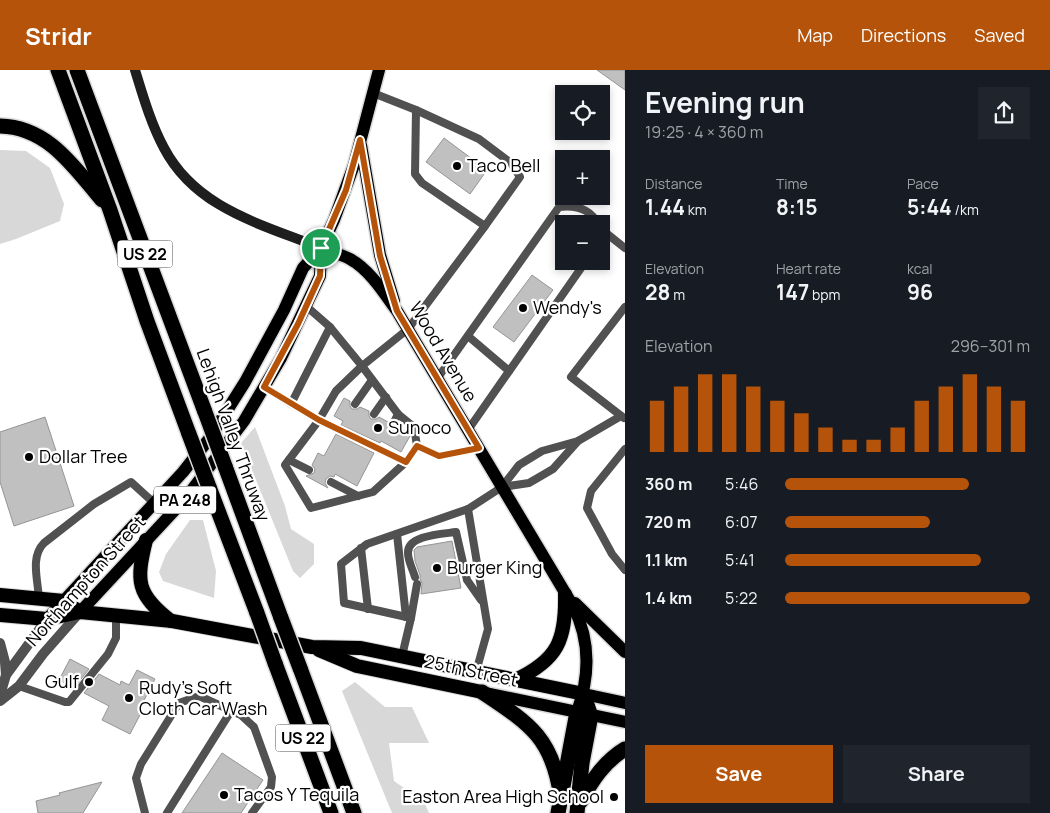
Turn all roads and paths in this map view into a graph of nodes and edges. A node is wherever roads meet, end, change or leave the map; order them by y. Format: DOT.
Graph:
graph roads {
  1 [pos="58,70"];
  2 [pos="77,70"];
  3 [pos="134,70"];
  4 [pos="379,70"];
  5 [pos="373,93"];
  6 [pos="416,110"];
  7 [pos="0,126"];
  8 [pos="360,140"];
  9 [pos="110,210"];
  10 [pos="591,215"];
  11 [pos="485,226"];
  12 [pos="610,236"];
  13 [pos="321,248"];
  14 [pos="625,248"];
  15 [pos="580,270"];
  16 [pos="306,306"];
  17 [pos="625,307"];
  18 [pos="397,311"];
  19 [pos="330,327"];
  20 [pos="408,329"];
  21 [pos="468,336"];
  22 [pos="362,366"];
  23 [pos="509,372"];
  24 [pos="437,378"];
  25 [pos="372,380"];
  26 [pos="264,387"];
  27 [pos="386,397"];
  28 [pos="291,404"];
  29 [pos="355,404"];
  30 [pos="374,414"];
  31 [pos="398,414"];
  32 [pos="623,417"];
  33 [pos="319,420"];
  34 [pos="345,422"];
  35 [pos="393,424"];
  36 [pos="468,430"];
  37 [pos="341,431"];
  38 [pos="364,432"];
  39 [pos="360,440"];
  40 [pos="578,441"];
  41 [pos="417,446"];
  42 [pos="479,448"];
  43 [pos="625,449"];
  44 [pos="289,460"];
  45 [pos="406,462"];
  46 [pos="309,470"];
  47 [pos="331,482"];
  48 [pos="502,487"];
  49 [pos="358,496"];
  50 [pos="154,503"];
  51 [pos="468,509"];
  52 [pos="397,534"];
  53 [pos="146,540"];
  54 [pos="361,548"];
  55 [pos="625,570"];
  56 [pos="566,594"];
  57 [pos="0,595"];
  58 [pos="39,599"];
  59 [pos="64,601"];
  60 [pos="483,604"];
  61 [pos="368,609"];
  62 [pos="80,612"];
  63 [pos="0,615"];
  64 [pos="116,615"];
  65 [pos="408,618"];
  66 [pos="47,619"];
  67 [pos="172,622"];
  68 [pos="0,643"];
  69 [pos="312,647"];
  70 [pos="625,652"];
  71 [pos="402,656"];
  72 [pos="476,672"];
  73 [pos="6,676"];
  74 [pos="514,680"];
  75 [pos="20,686"];
  76 [pos="482,692"];
  77 [pos="584,694"];
  78 [pos="0,695"];
  79 [pos="0,701"];
  80 [pos="625,703"];
  81 [pos="231,711"];
  82 [pos="584,714"];
  83 [pos="625,722"];
  84 [pos="625,749"];
  85 [pos="560,806"];
  86 [pos="578,810"];
  87 [pos="354,811"];
  88 [pos="145,813"];
  89 [pos="167,813"];
  90 [pos="252,813"];
  91 [pos="331,813"];
  1 -- 9 [label="highway, US 22"];
  2 -- 87 [label="highway, Lehigh Valley Thruway / US 22, bridge"];
  3 -- 13 [label="main road, Wood Avenue"];
  4 -- 5 [label="main road, Northampton Street / PA 248"];
  5 -- 6 [label="lane"];
  5 -- 8 [label="main road, Northampton Street / PA 248"];
  6 -- 11 [label="lane"];
  6 -- 11 [label="lane"];
  7 -- 9 [label="highway"];
  8 -- 13 [label="main road, Northampton Street / PA 248"];
  8 -- 18 [label="main road"];
  9 -- 91 [label="highway, US 22, bridge"];
  10 -- 21 [label="lane"];
  11 -- 20 [label="lane"];
  12 -- 14 [label="lane"];
  13 -- 16 [label="main road, Northampton Street / PA 248"];
  13 -- 18 [label="main road, Wood Avenue"];
  13 -- 50 [label="main road, Northampton Street / PA 248"];
  15 -- 23 [label="lane"];
  16 -- 19 [label="lane"];
  16 -- 26 [label="main road, Northampton Street / PA 248"];
  17 -- 32 [label="lane"];
  18 -- 20 [label="main road, Wood Avenue"];
  19 -- 22 [label="lane"];
  19 -- 28 [label="lane"];
  20 -- 22 [label="lane"];
  20 -- 24 [label="main road, Wood Avenue"];
  21 -- 23 [label="lane"];
  21 -- 24 [label="lane"];
  22 -- 25 [label="lane"];
  22 -- 33 [label="lane"];
  23 -- 36 [label="lane"];
  24 -- 36 [label="main road, Wood Avenue"];
  25 -- 27 [label="lane"];
  25 -- 29 [label="lane"];
  26 -- 28 [label="lane"];
  26 -- 53 [label="main road, Northampton Street / PA 248"];
  27 -- 30 [label="lane"];
  27 -- 31 [label="lane"];
  28 -- 33 [label="lane"];
  31 -- 35 [label="lane"];
  31 -- 41 [label="lane"];
  32 -- 40 [label="lane"];
  33 -- 37 [label="lane"];
  33 -- 44 [label="lane"];
  34 -- 37 [label="lane"];
  36 -- 42 [label="main road, Wood Avenue"];
  37 -- 39 [label="lane"];
  38 -- 39 [label="lane"];
  39 -- 45 [label="lane"];
  40 -- 48 [label="lane"];
  40 -- 48 [label="lane"];
  41 -- 42 [label="lane"];
  41 -- 45 [label="lane"];
  42 -- 48 [label="main road, Wood Avenue"];
  43 -- 55 [label="lane"];
  44 -- 46 [label="lane"];
  44 -- 49 [label="lane"];
  45 -- 49 [label="lane"];
  47 -- 49 [label="lane"];
  48 -- 51 [label="lane"];
  48 -- 56 [label="main road, Wood Avenue"];
  50 -- 58 [label="lane"];
  50 -- 59 [label="main road, Northampton Street / PA 248"];
  51 -- 52 [label="lane"];
  51 -- 60 [label="lane"];
  52 -- 54 [label="lane"];
  52 -- 65 [label="lane"];
  53 -- 62 [label="main road, Northampton Street / PA 248"];
  53 -- 67 [label="highway"];
  54 -- 61 [label="lane"];
  54 -- 61 [label="lane"];
  56 -- 70 [label="main road"];
  56 -- 74 [label="highway"];
  56 -- 77 [label="main road, Wood Avenue"];
  57 -- 58 [label="highway"];
  58 -- 59 [label="highway"];
  59 -- 62 [label="highway"];
  59 -- 66 [label="main road, Northampton Street"];
  60 -- 65 [label="lane"];
  60 -- 72 [label="lane"];
  61 -- 65 [label="lane"];
  62 -- 64 [label="highway, 25th Street"];
  62 -- 66 [label="highway"];
  62 -- 75 [label="street, Northampton Street"];
  63 -- 66 [label="highway"];
  64 -- 67 [label="highway, 25th Street"];
  64 -- 75 [label="lane"];
  65 -- 71 [label="lane"];
  66 -- 73 [label="street, Northampton Street"];
  67 -- 69 [label="highway, 25th Street"];
  68 -- 73 [label="street"];
  69 -- 71 [label="highway, 25th Street"];
  69 -- 76 [label="highway, 25th Street"];
  71 -- 72 [label="highway, 25th Street"];
  72 -- 74 [label="highway, 25th Street"];
  73 -- 78 [label="street, Northampton Street"];
  74 -- 77 [label="highway, 25th Street"];
  75 -- 79 [label="street, Northampton Street"];
  76 -- 82 [label="main road, 25th Street"];
  76 -- 85 [label="highway"];
  77 -- 80 [label="main road, 25th Street"];
  77 -- 82 [label="highway, Wood Avenue"];
  81 -- 88 [label="lane"];
  81 -- 89 [label="lane"];
  81 -- 90 [label="lane"];
  82 -- 83 [label="main road, 25th Street"];
  82 -- 85 [label="highway"];
  82 -- 86 [label="highway"];
  84 -- 86 [label="highway"];
}
